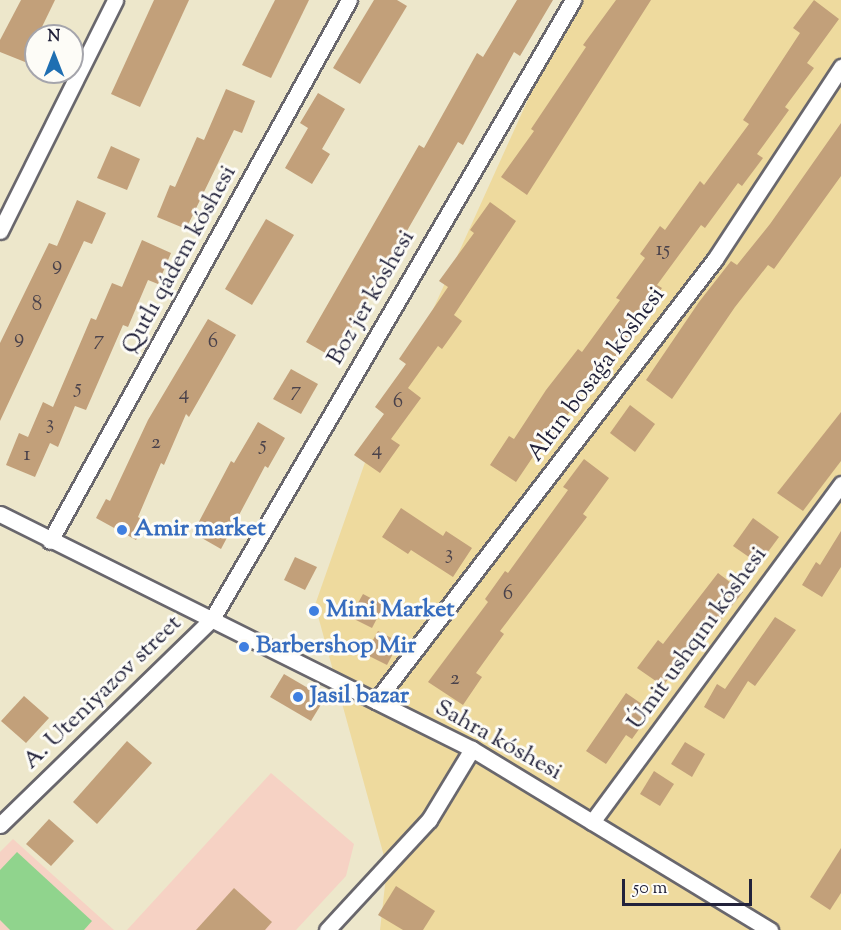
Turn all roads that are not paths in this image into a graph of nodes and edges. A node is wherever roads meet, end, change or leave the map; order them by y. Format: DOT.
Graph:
graph roads {
  1 [pos="115,0"];
  2 [pos="349,0"];
  3 [pos="573,0"];
  4 [pos="841,67"];
  5 [pos="0,231"];
  6 [pos="841,484"];
  7 [pos="0,514"];
  8 [pos="50,541"];
  9 [pos="212,619"];
  10 [pos="376,701"];
  11 [pos="472,749"];
  12 [pos="592,822"];
  13 [pos="0,825"];
  14 [pos="327,930"];
  15 [pos="770,930"];
  1 -- 5 [label="street"];
  2 -- 8 [label="street, Qutlı qádem kóshesi"];
  3 -- 9 [label="street, Boz jer kóshesi"];
  4 -- 10 [label="street, Altın bosaǵa kóshesi"];
  6 -- 12 [label="street, Úmit ushqını kóshesi"];
  7 -- 8 [label="street, Sahra kóshesi"];
  8 -- 9 [label="street, Sahra kóshesi"];
  9 -- 10 [label="street, Sahra kóshesi"];
  9 -- 13 [label="street, A. Uteniyazov street"];
  10 -- 11 [label="street, Sahra kóshesi"];
  11 -- 12 [label="street, Sahra kóshesi"];
  11 -- 14 [label="street"];
  12 -- 15 [label="street, Sahra kóshesi"];
}
